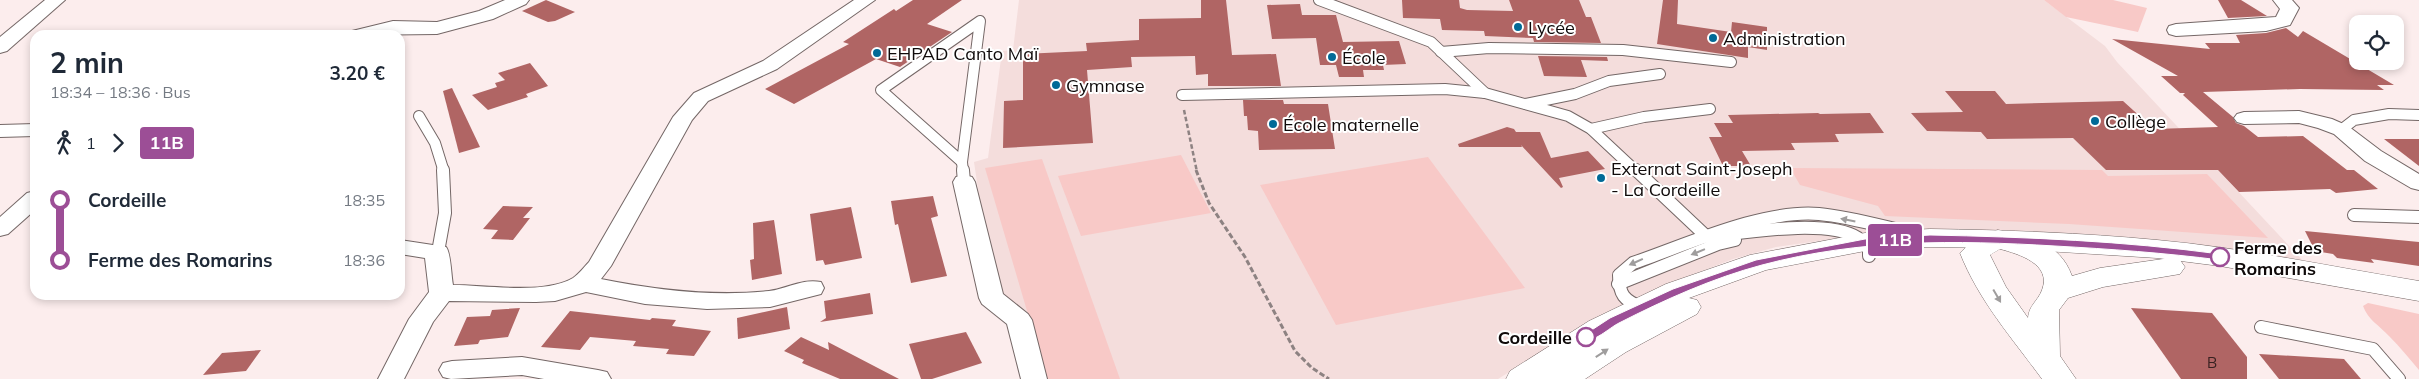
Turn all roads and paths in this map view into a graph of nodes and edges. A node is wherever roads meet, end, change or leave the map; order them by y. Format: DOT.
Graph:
graph roads {
  1 [pos="56,0"];
  2 [pos="520,0"];
  3 [pos="866,0"];
  4 [pos="1319,0"];
  5 [pos="2282,0"];
  6 [pos="380,30"];
  7 [pos="2176,30"];
  8 [pos="0,47"];
  9 [pos="1441,52"];
  10 [pos="1731,62"];
  11 [pos="1660,74"];
  12 [pos="1485,93"];
  13 [pos="1182,95"];
  14 [pos="1522,104"];
  15 [pos="1710,109"];
  16 [pos="2419,115"];
  17 [pos="419,116"];
  18 [pos="2244,118"];
  19 [pos="1591,129"];
  20 [pos="30,130"];
  21 [pos="2341,130"];
  22 [pos="0,131"];
  23 [pos="963,172"];
  24 [pos="2419,183"];
  25 [pos="30,202"];
  26 [pos="2354,215"];
  27 [pos="2419,217"];
  28 [pos="0,229"];
  29 [pos="1779,231"];
  30 [pos="1707,237"];
  31 [pos="1936,245"];
  32 [pos="1986,246"];
  33 [pos="405,248"];
  34 [pos="1867,249"];
  35 [pos="438,252"];
  36 [pos="2046,256"];
  37 [pos="2170,267"];
  38 [pos="583,283"];
  39 [pos="1618,284"];
  40 [pos="812,288"];
  41 [pos="2058,291"];
  42 [pos="2419,291"];
  43 [pos="442,293"];
  44 [pos="1699,302"];
  45 [pos="2419,304"];
  46 [pos="1640,308"];
  47 [pos="2262,326"];
  48 [pos="2052,368"];
  49 [pos="452,370"];
  50 [pos="391,379"];
  51 [pos="598,379"];
  52 [pos="1034,379"];
  53 [pos="1329,379"];
  54 [pos="1522,379"];
  55 [pos="1561,379"];
  56 [pos="2398,379"];
  1 -- 8 [label="street"];
  2 -- 6 [label="street"];
  3 -- 38 [label="street"];
  4 -- 9 [label="lane"];
  5 -- 7 [label="street"];
  9 -- 10 [label="lane"];
  9 -- 12 [label="lane"];
  11 -- 14 [label="lane"];
  12 -- 13 [label="lane"];
  12 -- 14 [label="lane"];
  13 -- 53 [label="path"];
  14 -- 19 [label="lane"];
  15 -- 19 [label="lane"];
  16 -- 21 [label="lane"];
  17 -- 35 [label="lane"];
  18 -- 21 [label="street"];
  19 -- 30 [label="lane"];
  20 -- 22 [label="street"];
  21 -- 24 [label="street"];
  23 -- 23 [label="lane"];
  23 -- 52 [label="street"];
  25 -- 28 [label="street"];
  26 -- 27 [label="lane"];
  29 -- 30 [label="lane"];
  29 -- 34 [label="lane"];
  29 -- 39 [label="lane, one-way"];
  31 -- 30 [label="lane, one-way"];
  30 -- 39 [label="lane, one-way"];
  31 -- 32 [label="main road"];
  31 -- 34 [label="main road"];
  32 -- 36 [label="main road"];
  32 -- 42 [label="main road"];
  32 -- 48 [label="main road, one-way"];
  33 -- 35 [label="street"];
  34 -- 44 [label="main road"];
  34 -- 46 [label="main road"];
  35 -- 43 [label="street"];
  36 -- 37 [label="main road"];
  36 -- 41 [label="main road"];
  37 -- 41 [label="main road"];
  37 -- 45 [label="main road"];
  38 -- 40 [label="street"];
  38 -- 43 [label="street"];
  39 -- 46 [label="lane"];
  41 -- 48 [label="main road"];
  43 -- 50 [label="street"];
  44 -- 46 [label="lane"];
  55 -- 44 [label="main road, one-way"];
  46 -- 54 [label="main road"];
  47 -- 56 [label="lane"];
  49 -- 51 [label="street"];
}
